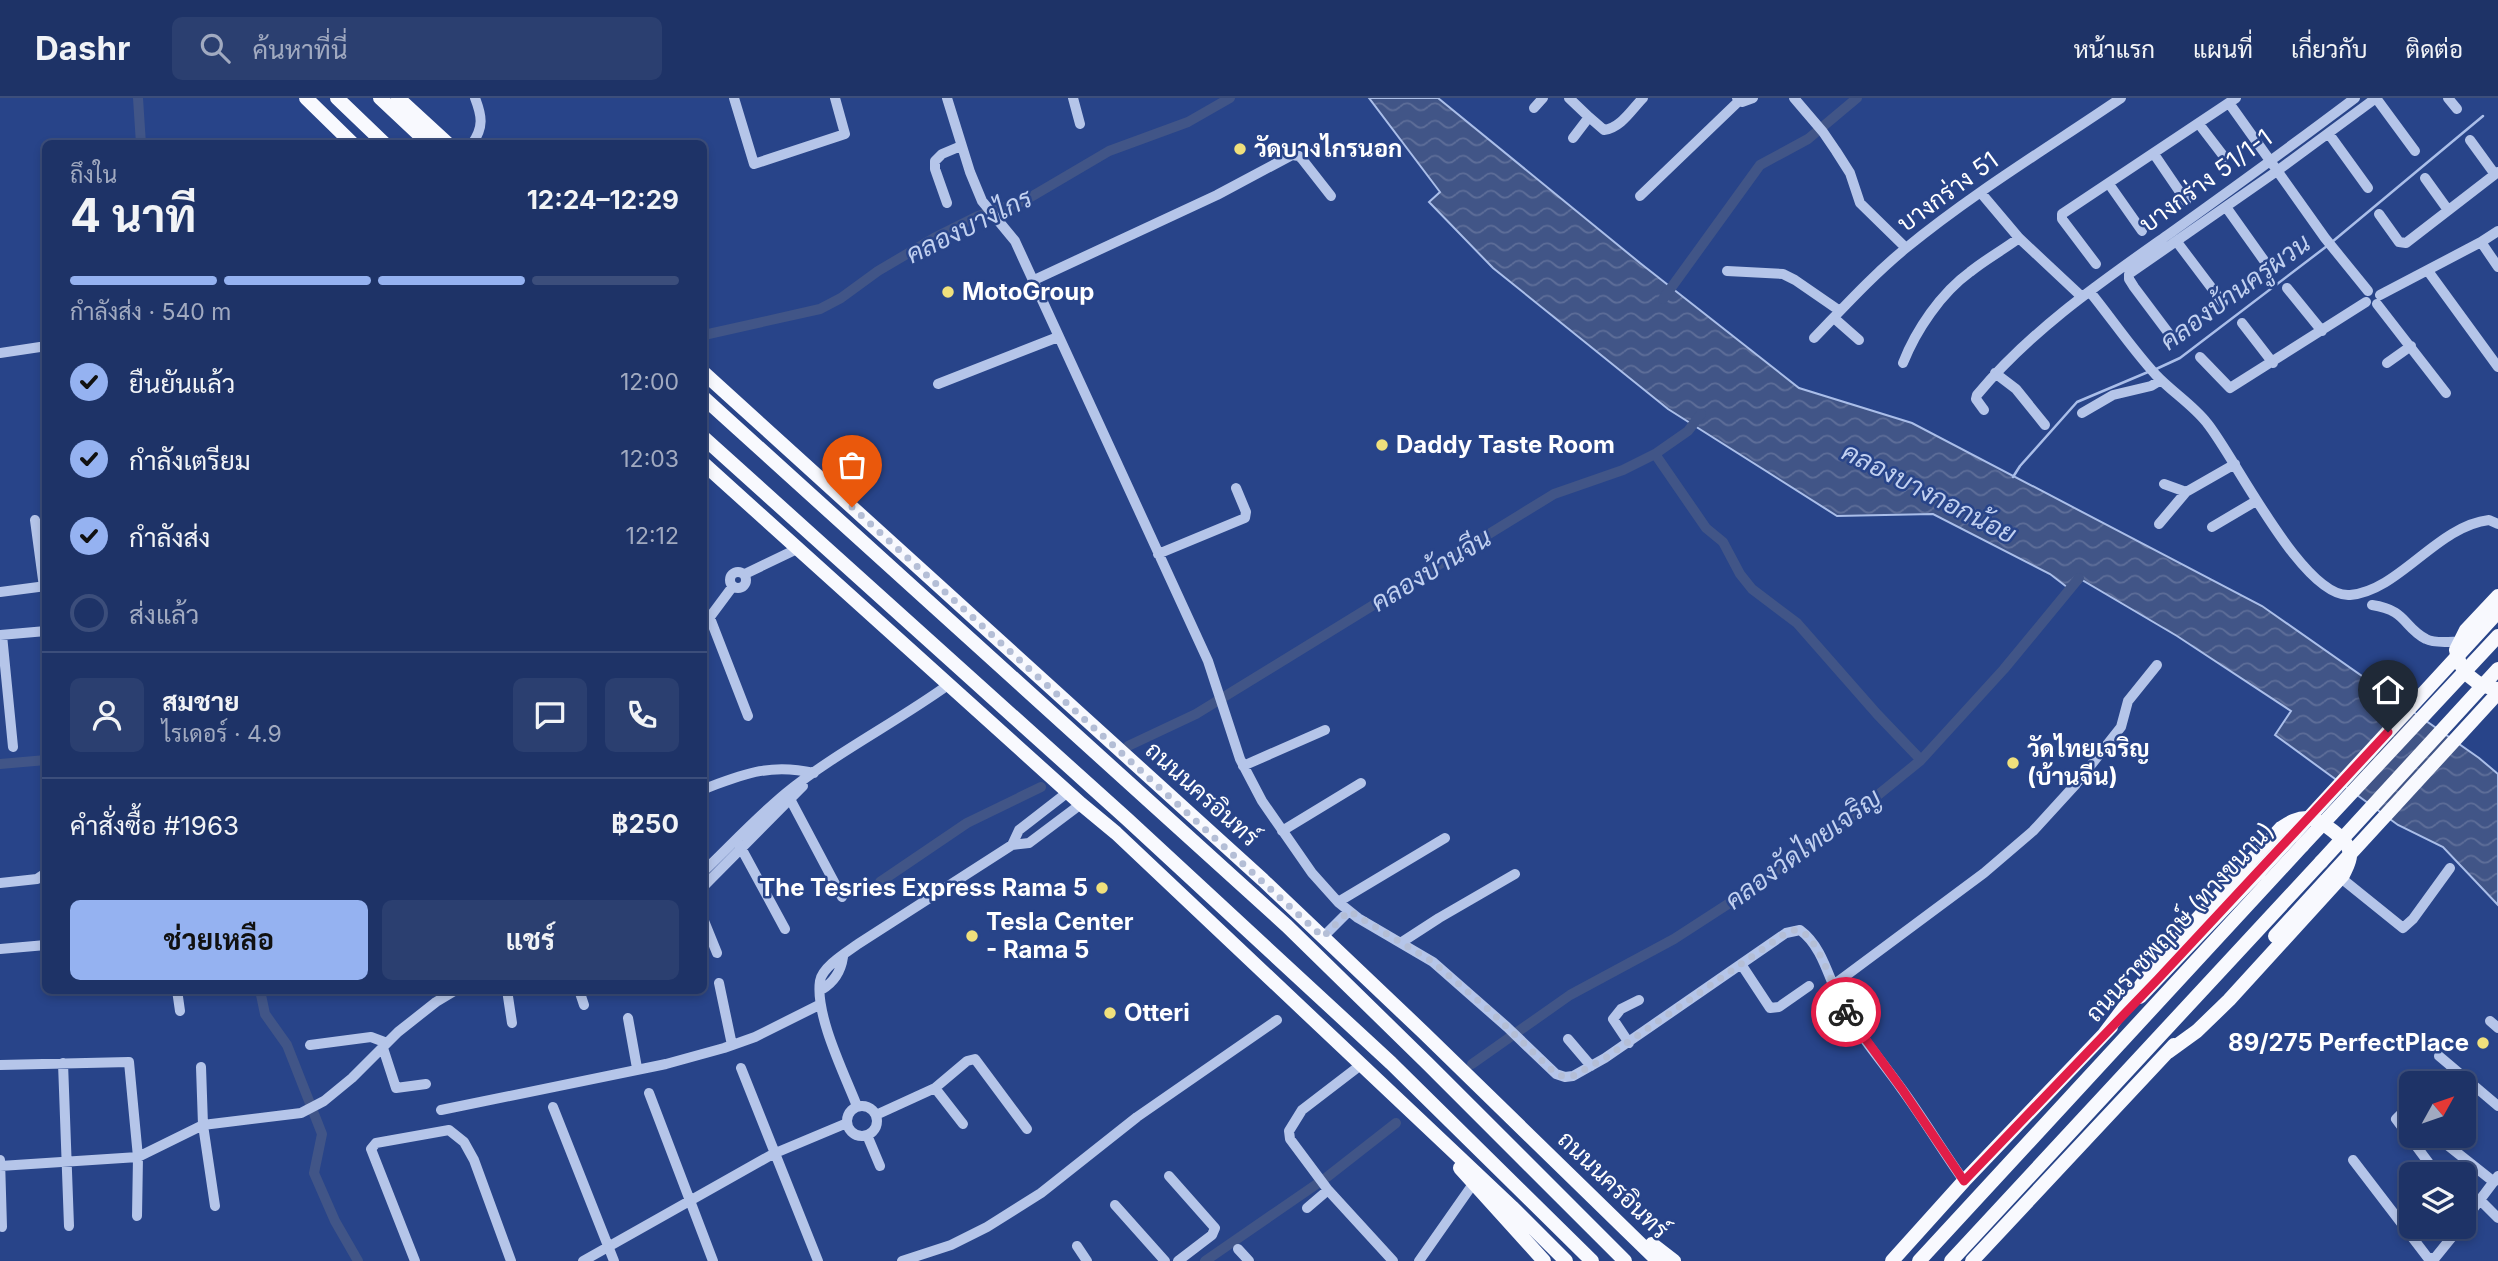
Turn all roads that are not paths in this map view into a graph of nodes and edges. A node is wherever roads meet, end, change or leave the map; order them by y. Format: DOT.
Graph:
graph roads {
  1 [pos="306,98"];
  2 [pos="337,98"];
  3 [pos="380,98"];
  4 [pos="398,98"];
  5 [pos="475,98"];
  6 [pos="734,98"];
  7 [pos="835,98"];
  8 [pos="947,98"];
  9 [pos="1073,98"];
  10 [pos="1542,98"];
  11 [pos="1569,98"];
  12 [pos="1643,98"];
  13 [pos="1753,98"];
  14 [pos="1794,98"];
  15 [pos="2121,98"];
  16 [pos="2355,98"];
  17 [pos="2376,98"];
  18 [pos="2448,98"];
  19 [pos="1738,99"];
  20 [pos="2233,101"];
  21 [pos="1534,108"];
  22 [pos="2457,109"];
  23 [pos="1589,117"];
  24 [pos="1080,124"];
  25 [pos="2199,124"];
  26 [pos="2329,134"];
  27 [pos="1573,138"];
  28 [pos="350,140"];
  29 [pos="381,140"];
  30 [pos="425,140"];
  31 [pos="444,140"];
  32 [pos="474,140"];
  33 [pos="2470,140"];
  34 [pos="961,146"];
  35 [pos="2415,151"];
  36 [pos="2154,154"];
  37 [pos="2225,158"];
  38 [pos="2270,161"];
  39 [pos="2277,171"];
  40 [pos="2496,172"];
  41 [pos="2425,178"];
  42 [pos="2109,184"];
  43 [pos="2368,188"];
  44 [pos="1982,193"];
  45 [pos="1331,196"];
  46 [pos="1640,196"];
  47 [pos="2186,201"];
  48 [pos="947,203"];
  49 [pos="2226,207"];
  50 [pos="2448,210"];
  51 [pos="2379,214"];
  52 [pos="2142,231"];
  53 [pos="2498,231"];
  54 [pos="2019,238"];
  55 [pos="2177,242"];
  56 [pos="2481,242"];
  57 [pos="1906,248"];
  58 [pos="2096,264"];
  59 [pos="2269,266"];
  60 [pos="2498,267"];
  61 [pos="1727,271"];
  62 [pos="2428,271"];
  63 [pos="1032,281"];
  64 [pos="2287,288"];
  65 [pos="2086,294"];
  66 [pos="2373,298"];
  67 [pos="2223,303"];
  68 [pos="1837,314"];
  69 [pos="2242,324"];
  70 [pos="2322,331"];
  71 [pos="2170,335"];
  72 [pos="1058,337"];
  73 [pos="1815,338"];
  74 [pos="1859,340"];
  75 [pos="2411,346"];
  76 [pos="40,348"];
  77 [pos="0,353"];
  78 [pos="2200,357"];
  79 [pos="1903,363"];
  80 [pos="2273,363"];
  81 [pos="2387,363"];
  82 [pos="2498,367"];
  83 [pos="2154,372"];
  84 [pos="1995,373"];
  85 [pos="707,376"];
  86 [pos="939,384"];
  87 [pos="2446,393"];
  88 [pos="707,401"];
  89 [pos="1984,410"];
  90 [pos="2082,413"];
  91 [pos="2045,425"];
  92 [pos="707,442"];
  93 [pos="2235,464"];
  94 [pos="707,467"];
  95 [pos="2164,484"];
  96 [pos="1237,488"];
  97 [pos="2186,492"];
  98 [pos="2256,501"];
  99 [pos="35,520"];
  100 [pos="2159,524"];
  101 [pos="2498,524"];
  102 [pos="2212,527"];
  103 [pos="797,549"];
  104 [pos="1158,554"];
  105 [pos="42,567"];
  106 [pos="42,587"];
  107 [pos="0,592"];
  108 [pos="2498,596"];
  109 [pos="2372,605"];
  110 [pos="2498,612"];
  111 [pos="707,621"];
  112 [pos="42,631"];
  113 [pos="1,635"];
  114 [pos="2498,636"];
  115 [pos="2459,642"];
  116 [pos="2157,665"];
  117 [pos="2498,669"];
  118 [pos="948,685"];
  119 [pos="2498,691"];
  120 [pos="748,716"];
  121 [pos="1325,730"];
  122 [pos="13,747"];
  123 [pos="1243,766"];
  124 [pos="814,774"];
  125 [pos="1361,783"];
  126 [pos="707,788"];
  127 [pos="1068,792"];
  128 [pos="789,796"];
  129 [pos="1080,804"];
  130 [pos="1282,831"];
  131 [pos="1116,833"];
  132 [pos="1186,834"];
  133 [pos="1445,838"];
  134 [pos="739,844"];
  135 [pos="1012,845"];
  136 [pos="2450,868"];
  137 [pos="707,869"];
  138 [pos="1516,874"];
  139 [pos="42,878"];
  140 [pos="2341,878"];
  141 [pos="1262,880"];
  142 [pos="707,882"];
  143 [pos="0,883"];
  144 [pos="842,897"];
  145 [pos="1217,902"];
  146 [pos="1338,902"];
  147 [pos="1349,911"];
  148 [pos="707,928"];
  149 [pos="785,929"];
  150 [pos="1323,937"];
  151 [pos="1402,942"];
  152 [pos="42,945"];
  153 [pos="0,949"];
  154 [pos="717,953"];
  155 [pos="1741,964"];
  156 [pos="719,983"];
  157 [pos="1809,986"];
  158 [pos="1832,986"];
  159 [pos="178,994"];
  160 [pos="449,994"];
  161 [pos="508,994"];
  162 [pos="580,994"];
  163 [pos="1639,1000"];
  164 [pos="819,1004"];
  165 [pos="584,1005"];
  166 [pos="180,1011"];
  167 [pos="628,1018"];
  168 [pos="1277,1020"];
  169 [pos="512,1023"];
  170 [pos="2105,1033"];
  171 [pos="1568,1039"];
  172 [pos="1629,1043"];
  173 [pos="310,1045"];
  174 [pos="385,1045"];
  175 [pos="732,1045"];
  176 [pos="2168,1052"];
  177 [pos="2439,1056"];
  178 [pos="63,1063"];
  179 [pos="1362,1064"];
  180 [pos="0,1065"];
  181 [pos="1591,1066"];
  182 [pos="201,1067"];
  183 [pos="637,1068"];
  184 [pos="741,1069"];
  185 [pos="426,1084"];
  186 [pos="935,1088"];
  187 [pos="649,1093"];
  188 [pos="857,1106"];
  189 [pos="2498,1106"];
  190 [pos="553,1107"];
  191 [pos="441,1110"];
  192 [pos="876,1115"];
  193 [pos="1419,1121"];
  194 [pos="847,1123"];
  195 [pos="963,1124"];
  196 [pos="203,1125"];
  197 [pos="1027,1129"];
  198 [pos="867,1135"];
  199 [pos="2417,1148"];
  200 [pos="2453,1148"];
  201 [pos="773,1154"];
  202 [pos="138,1157"];
  203 [pos="0,1158"];
  204 [pos="2353,1160"];
  205 [pos="2428,1162"];
  206 [pos="67,1163"];
  207 [pos="0,1166"];
  208 [pos="880,1166"];
  209 [pos="1169,1176"];
  210 [pos="2496,1179"];
  211 [pos="1964,1181"];
  212 [pos="1473,1184"];
  213 [pos="1326,1188"];
  214 [pos="690,1199"];
  215 [pos="2482,1202"];
  216 [pos="1115,1205"];
  217 [pos="215,1206"];
  218 [pos="2476,1207"];
  219 [pos="1307,1208"];
  220 [pos="137,1216"];
  221 [pos="2498,1218"];
  222 [pos="1616,1219"];
  223 [pos="2399,1220"];
  224 [pos="69,1226"];
  225 [pos="2,1227"];
  226 [pos="1914,1236"];
  227 [pos="2413,1239"];
  228 [pos="2450,1239"];
  229 [pos="607,1246"];
  230 [pos="1077,1247"];
  231 [pos="1238,1249"];
  232 [pos="415,1261"];
  233 [pos="512,1261"];
  234 [pos="583,1261"];
  235 [pos="614,1261"];
  236 [pos="713,1261"];
  237 [pos="818,1261"];
  238 [pos="902,1261"];
  239 [pos="1087,1261"];
  240 [pos="1165,1261"];
  241 [pos="1178,1261"];
  242 [pos="1249,1261"];
  243 [pos="1393,1261"];
  244 [pos="1419,1261"];
  245 [pos="1544,1261"];
  246 [pos="1566,1261"];
  247 [pos="1592,1261"];
  248 [pos="1625,1261"];
  249 [pos="1658,1261"];
  250 [pos="1674,1261"];
  251 [pos="1881,1261"];
  252 [pos="1892,1261"];
  253 [pos="1919,1261"];
  254 [pos="1951,1261"];
  255 [pos="1972,1261"];
  1 -- 28 [label="main road"];
  2 -- 29 [label="main road"];
  3 -- 30 [label="main road"];
  4 -- 31 [label="main road"];
  5 -- 32 [label="street"];
  6 -- 7 [label="street"];
  8 -- 34 [label="street"];
  9 -- 24 [label="street"];
  10 -- 21 [label="street"];
  11 -- 23 [label="street"];
  12 -- 23 [label="street"];
  13 -- 19 [label="street"];
  14 -- 57 [label="street"];
  15 -- 44 [label="street, บางกร่าง 51"];
  16 -- 38 [label="street, บางกร่าง 51/1-1"];
  17 -- 26 [label="street"];
  17 -- 35 [label="street"];
  18 -- 22 [label="street"];
  19 -- 46 [label="street"];
  20 -- 25 [label="street"];
  20 -- 38 [label="street"];
  23 -- 27 [label="street"];
  25 -- 36 [label="street"];
  25 -- 37 [label="street"];
  26 -- 39 [label="street"];
  26 -- 43 [label="street"];
  33 -- 40 [label="street"];
  34 -- 48 [label="street"];
  34 -- 63 [label="street"];
  36 -- 42 [label="street"];
  36 -- 47 [label="street"];
  38 -- 39 [label="street"];
  38 -- 65 [label="street, บางกร่าง 51/1-1"];
  39 -- 49 [label="street"];
  39 -- 66 [label="street"];
  40 -- 50 [label="street"];
  41 -- 50 [label="street"];
  42 -- 52 [label="street"];
  42 -- 58 [label="street"];
  44 -- 54 [label="street"];
  44 -- 57 [label="street, บางกร่าง 51"];
  45 -- 63 [label="street"];
  49 -- 55 [label="street"];
  49 -- 59 [label="street"];
  50 -- 51 [label="street"];
  53 -- 56 [label="street"];
  54 -- 65 [label="street"];
  54 -- 79 [label="street"];
  55 -- 67 [label="street"];
  55 -- 71 [label="street"];
  56 -- 60 [label="street"];
  56 -- 62 [label="street"];
  57 -- 68 [label="street, บางกร่าง 51"];
  61 -- 68 [label="street"];
  62 -- 66 [label="street"];
  62 -- 82 [label="street"];
  63 -- 72 [label="street"];
  64 -- 70 [label="street"];
  65 -- 83 [label="street"];
  65 -- 84 [label="street, บางกร่าง 51/1-1"];
  66 -- 70 [label="street"];
  66 -- 75 [label="street"];
  68 -- 73 [label="street, บางกร่าง 51"];
  68 -- 74 [label="street"];
  69 -- 80 [label="street"];
  70 -- 80 [label="street"];
  72 -- 86 [label="street"];
  72 -- 104 [label="street"];
  75 -- 81 [label="street"];
  75 -- 87 [label="street"];
  76 -- 77 [label="street"];
  78 -- 80 [label="street"];
  83 -- 90 [label="street"];
  83 -- 93 [label="street"];
  84 -- 89 [label="street, บางกร่าง 51/1-1"];
  84 -- 91 [label="street"];
  85 -- 141 [label="main road, ถนนนครอินทร์"];
  88 -- 132 [label="main road, ถนนนครอินทร์"];
  92 -- 145 [label="main road"];
  93 -- 97 [label="street"];
  93 -- 98 [label="street"];
  94 -- 103 [label="main road"];
  95 -- 97 [label="street"];
  96 -- 104 [label="street"];
  97 -- 100 [label="street"];
  98 -- 101 [label="street"];
  98 -- 102 [label="street"];
  99 -- 105 [label="street"];
  103 -- 111 [label="street"];
  103 -- 118 [label="main road"];
  104 -- 123 [label="street"];
  106 -- 107 [label="street"];
  108 -- 115 [label="main road"];
  109 -- 115 [label="street"];
  110 -- 170 [label="main road, ถนนราชพฤกษ์ (ทางขนาน), bridge"];
  111 -- 120 [label="street"];
  112 -- 113 [label="street"];
  113 -- 122 [label="street"];
  114 -- 253 [label="main road, bridge"];
  115 -- 119 [label="main road"];
  116 -- 158 [label="street"];
  117 -- 254 [label="main road, bridge"];
  118 -- 124 [label="street"];
  118 -- 127 [label="main road"];
  119 -- 176 [label="main road, bridge"];
  121 -- 123 [label="street"];
  123 -- 130 [label="street"];
  124 -- 126 [label="street"];
  124 -- 128 [label="street"];
  125 -- 130 [label="street"];
  127 -- 129 [label="main road"];
  127 -- 135 [label="street"];
  128 -- 134 [label="street"];
  128 -- 144 [label="street"];
  129 -- 131 [label="main road"];
  129 -- 135 [label="street"];
  130 -- 146 [label="street"];
  131 -- 145 [label="main road"];
  131 -- 179 [label="main road"];
  132 -- 141 [label="main road"];
  132 -- 248 [label="main road, ถนนนครอินทร์"];
  133 -- 146 [label="street"];
  134 -- 137 [label="street"];
  134 -- 142 [label="street"];
  134 -- 149 [label="street"];
  135 -- 164 [label="street"];
  136 -- 140 [label="street"];
  138 -- 151 [label="street"];
  139 -- 143 [label="street"];
  140 -- 170 [label="main road"];
  140 -- 176 [label="main road"];
  141 -- 150 [label="main road, ถนนนครอินทร์"];
  145 -- 247 [label="main road"];
  146 -- 147 [label="street"];
  147 -- 150 [label="street"];
  147 -- 151 [label="street"];
  148 -- 154 [label="street"];
  150 -- 222 [label="main road, ถนนนครอินทร์"];
  151 -- 181 [label="street"];
  152 -- 153 [label="street"];
  155 -- 157 [label="street"];
  155 -- 158 [label="street"];
  155 -- 172 [label="street"];
  156 -- 175 [label="street"];
  158 -- 211 [label="street"];
  159 -- 166 [label="street"];
  160 -- 174 [label="street"];
  161 -- 169 [label="street"];
  162 -- 165 [label="street"];
  163 -- 172 [label="street"];
  164 -- 175 [label="street"];
  164 -- 188 [label="street"];
  167 -- 183 [label="street"];
  168 -- 238 [label="street"];
  170 -- 211 [label="main road, ถนนราชพฤกษ์ (ทางขนาน)"];
  171 -- 181 [label="street"];
  172 -- 181 [label="street"];
  173 -- 174 [label="street"];
  174 -- 185 [label="street"];
  174 -- 196 [label="street"];
  175 -- 183 [label="street"];
  176 -- 255 [label="main road"];
  177 -- 189 [label="street"];
  178 -- 180 [label="street"];
  178 -- 202 [label="street"];
  178 -- 206 [label="street"];
  179 -- 193 [label="main road"];
  179 -- 213 [label="street"];
  182 -- 196 [label="street"];
  183 -- 191 [label="street"];
  184 -- 201 [label="street"];
  186 -- 192 [label="street"];
  186 -- 195 [label="street"];
  186 -- 197 [label="street"];
  187 -- 214 [label="street"];
  188 -- 192 [label="street"];
  188 -- 194 [label="street"];
  190 -- 229 [label="street"];
  192 -- 198 [label="street"];
  193 -- 212 [label="main road"];
  193 -- 246 [label="main road"];
  194 -- 198 [label="street"];
  194 -- 201 [label="street"];
  196 -- 202 [label="street"];
  196 -- 217 [label="street"];
  198 -- 208 [label="street"];
  199 -- 205 [label="street"];
  200 -- 210 [label="street"];
  201 -- 214 [label="street"];
  201 -- 237 [label="street"];
  202 -- 206 [label="street"];
  202 -- 220 [label="street"];
  203 -- 207 [label="street"];
  204 -- 223 [label="street"];
  206 -- 207 [label="street"];
  206 -- 224 [label="street"];
  207 -- 225 [label="street"];
  209 -- 241 [label="street"];
  210 -- 215 [label="street"];
  211 -- 226 [label="main road, ถนนราชพฤกษ์ (ทางขนาน)"];
  212 -- 244 [label="street"];
  212 -- 245 [label="main road"];
  213 -- 219 [label="street"];
  213 -- 243 [label="street"];
  214 -- 229 [label="street"];
  214 -- 236 [label="street"];
  215 -- 218 [label="street"];
  215 -- 221 [label="street"];
  216 -- 240 [label="street"];
  222 -- 249 [label="main road, ถนนนครอินทร์"];
  222 -- 250 [label="main road"];
  226 -- 251 [label="main road"];
  226 -- 252 [label="main road, ถนนราชพฤกษ์ (ทางขนาน)"];
  227 -- 228 [label="street"];
  229 -- 234 [label="street"];
  229 -- 235 [label="street"];
  230 -- 239 [label="street"];
  231 -- 242 [label="street"];
  232 -- 233 [label="street"];
}
